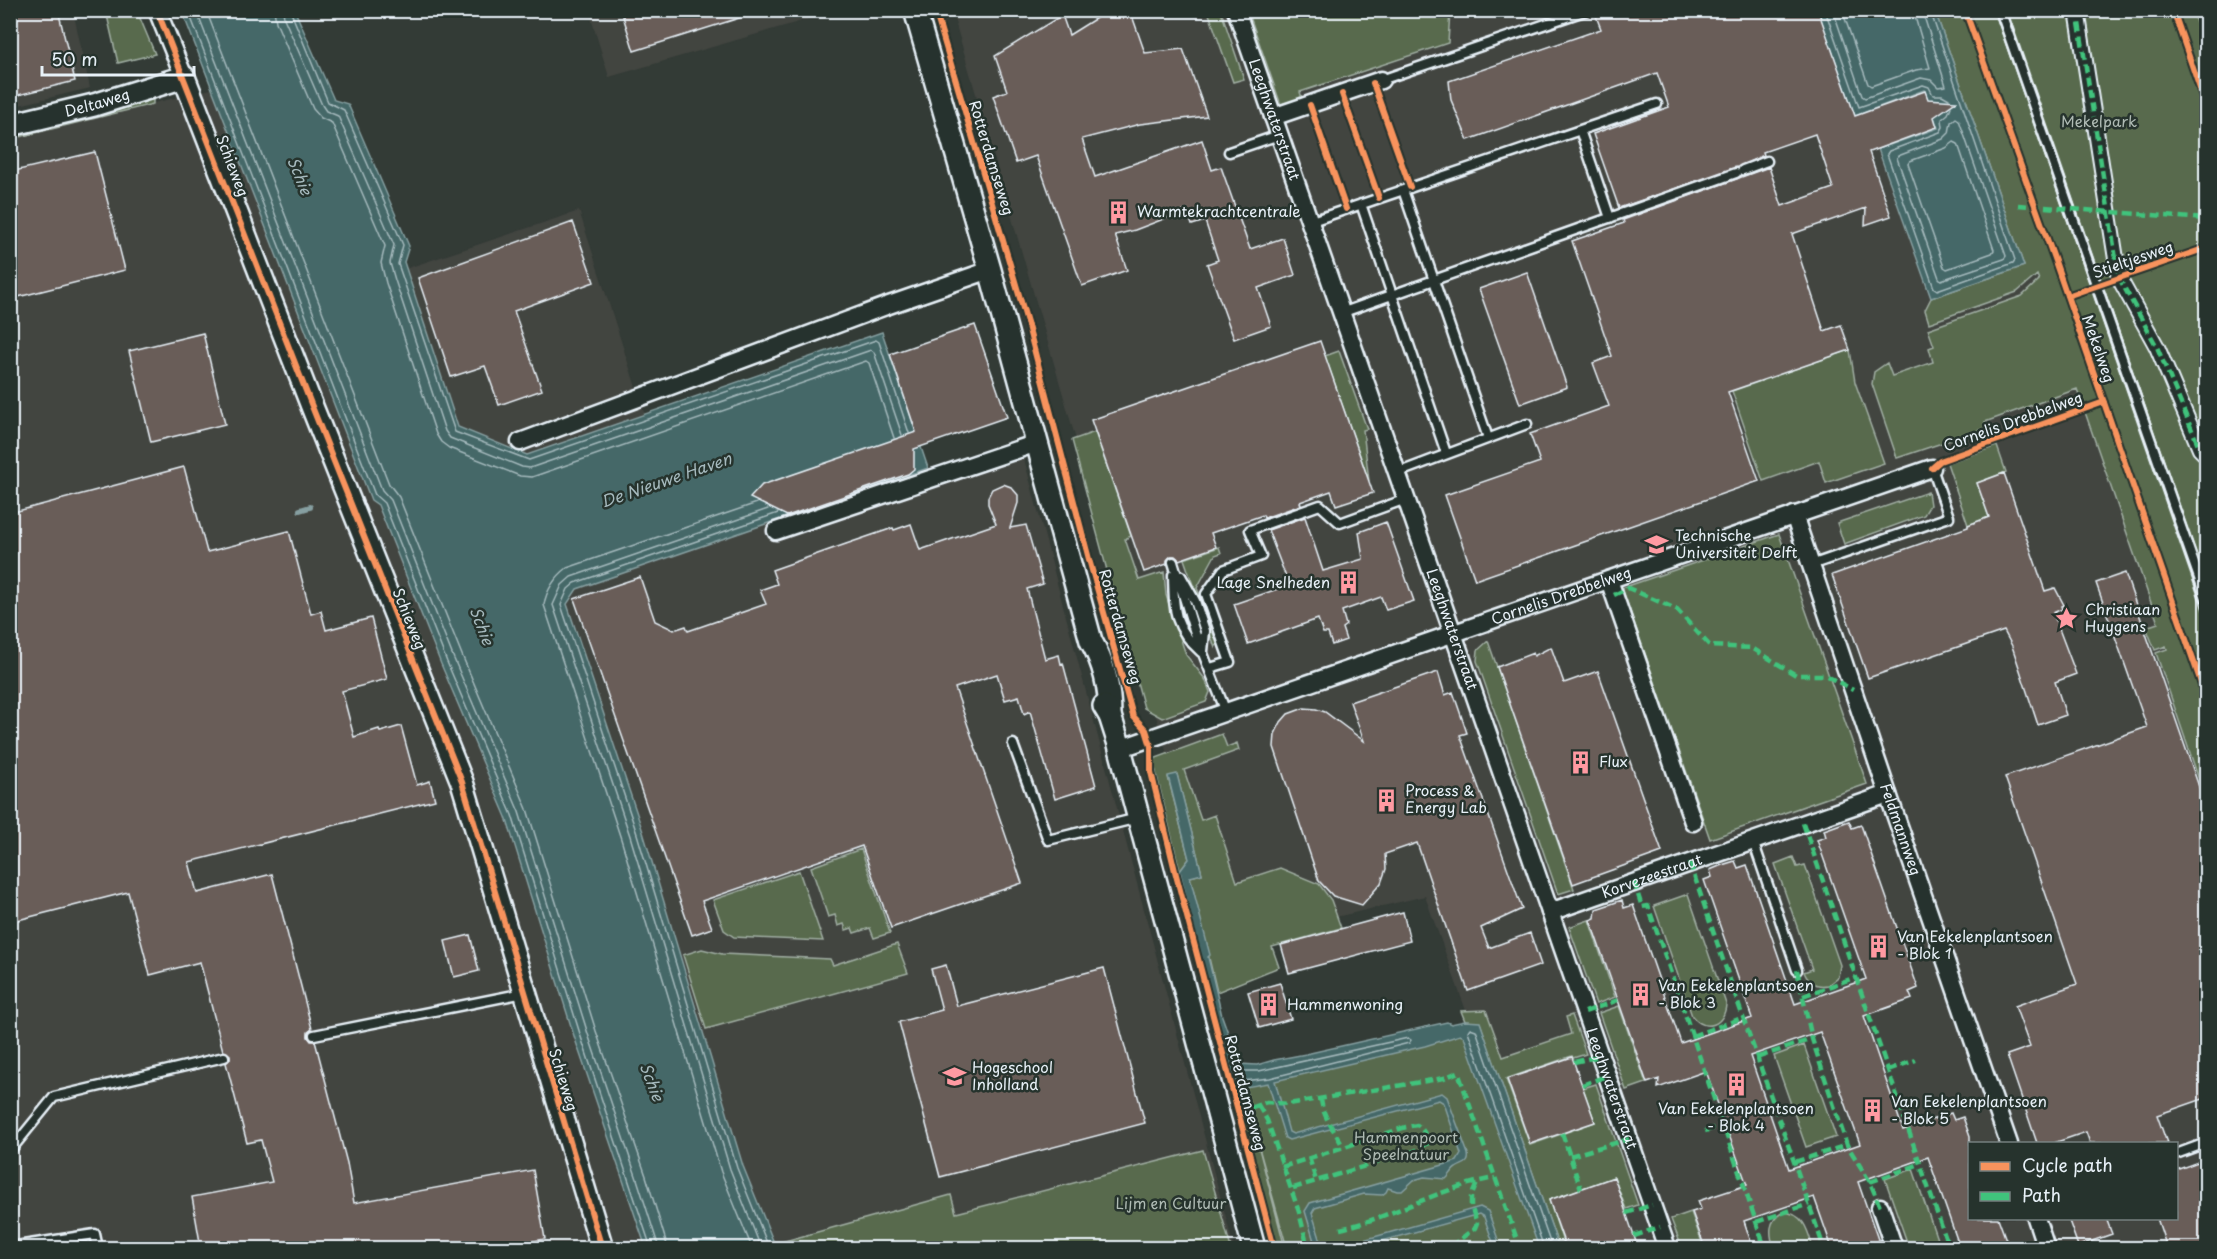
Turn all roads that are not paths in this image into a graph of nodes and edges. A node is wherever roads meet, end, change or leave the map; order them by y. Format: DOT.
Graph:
graph roads {
  1 [pos="157,10"];
  2 [pos="915,10"];
  3 [pos="1236,10"];
  4 [pos="1587,10"];
  5 [pos="2000,10"];
  6 [pos="2077,10"];
  7 [pos="184,77"];
  8 [pos="1381,80"];
  9 [pos="1657,104"];
  10 [pos="1273,117"];
  11 [pos="10,125"];
  12 [pos="1580,130"];
  13 [pos="1279,135"];
  14 [pos="1229,152"];
  15 [pos="1767,161"];
  16 [pos="1403,190"];
  17 [pos="1360,204"];
  18 [pos="1610,218"];
  19 [pos="1310,222"];
  20 [pos="990,270"];
  21 [pos="1434,280"];
  22 [pos="1392,295"];
  23 [pos="1341,313"];
  24 [pos="1527,424"];
  25 [pos="1488,438"];
  26 [pos="520,442"];
  27 [pos="1037,442"];
  28 [pos="1446,453"];
  29 [pos="2206,455"];
  30 [pos="1932,468"];
  31 [pos="1397,473"];
  32 [pos="1406,499"];
  33 [pos="1794,515"];
  34 [pos="776,531"];
  35 [pos="1173,562"];
  36 [pos="1811,565"];
  37 [pos="1609,580"];
  38 [pos="2206,598"];
  39 [pos="1453,634"];
  40 [pos="1210,668"];
  41 [pos="1226,712"];
  42 [pos="1013,744"];
  43 [pos="1119,749"];
  44 [pos="1888,794"];
  45 [pos="1138,818"];
  46 [pos="1693,822"];
  47 [pos="1754,841"];
  48 [pos="1550,912"];
  49 [pos="1797,970"];
  50 [pos="524,993"];
  51 [pos="314,1035"];
  52 [pos="224,1057"];
  53 [pos="2010,1142"];
  54 [pos="2206,1143"];
  55 [pos="10,1151"];
  56 [pos="2178,1153"];
  57 [pos="1880,1207"];
  58 [pos="2037,1220"];
  59 [pos="10,1247"];
  60 [pos="98,1248"];
  61 [pos="602,1248"];
  62 [pos="1254,1248"];
  63 [pos="1667,1248"];
  64 [pos="1894,1248"];
  65 [pos="2046,1248"];
  1 -- 7 [label="street, Schieweg"];
  2 -- 20 [label="street, Rotterdamseweg"];
  3 -- 10 [label="street, Leeghwaterstraat"];
  4 -- 8 [label="lane"];
  5 -- 38 [label="lane, Mekelweg"];
  6 -- 29 [label="street"];
  7 -- 11 [label="street, Deltaweg"];
  7 -- 50 [label="street, Schieweg"];
  8 -- 10 [label="street"];
  9 -- 12 [label="lane"];
  10 -- 13 [label="street, Leeghwaterstraat"];
  12 -- 16 [label="lane"];
  12 -- 18 [label="lane"];
  13 -- 14 [label="lane"];
  13 -- 19 [label="street, Leeghwaterstraat"];
  15 -- 18 [label="lane"];
  16 -- 17 [label="lane"];
  16 -- 21 [label="lane"];
  17 -- 19 [label="lane"];
  17 -- 22 [label="lane"];
  18 -- 21 [label="lane"];
  19 -- 23 [label="street, Leeghwaterstraat"];
  20 -- 26 [label="street"];
  20 -- 27 [label="street, Rotterdamseweg"];
  21 -- 22 [label="lane"];
  21 -- 25 [label="lane"];
  22 -- 23 [label="lane"];
  22 -- 28 [label="lane"];
  23 -- 31 [label="street, Leeghwaterstraat"];
  24 -- 25 [label="lane"];
  25 -- 28 [label="lane"];
  27 -- 34 [label="street"];
  27 -- 43 [label="street, Rotterdamseweg"];
  28 -- 31 [label="lane"];
  30 -- 33 [label="street, Cornelis Drebbelweg"];
  30 -- 36 [label="lane"];
  31 -- 32 [label="street, Leeghwaterstraat"];
  32 -- 39 [label="street, Leeghwaterstraat"];
  32 -- 40 [label="lane"];
  33 -- 36 [label="street, Feldmannweg"];
  33 -- 37 [label="street, Cornelis Drebbelweg"];
  35 -- 40 [label="lane"];
  36 -- 44 [label="street, Feldmannweg"];
  37 -- 39 [label="street, Cornelis Drebbelweg"];
  37 -- 46 [label="street"];
  39 -- 41 [label="street, Cornelis Drebbelweg"];
  39 -- 48 [label="street, Leeghwaterstraat"];
  40 -- 41 [label="lane"];
  41 -- 43 [label="street, Cornelis Drebbelweg"];
  42 -- 45 [label="lane"];
  43 -- 45 [label="street, Rotterdamseweg"];
  44 -- 47 [label="street, Korvezeestraat"];
  44 -- 53 [label="street, Feldmannweg"];
  45 -- 62 [label="street, Rotterdamseweg"];
  47 -- 48 [label="street, Korvezeestraat"];
  47 -- 49 [label="lane"];
  48 -- 63 [label="street, Leeghwaterstraat"];
  50 -- 51 [label="lane"];
  50 -- 61 [label="street, Schieweg"];
  52 -- 55 [label="lane"];
  54 -- 56 [label="lane"];
  57 -- 64 [label="street"];
  58 -- 65 [label="street"];
  59 -- 60 [label="lane"];
}
